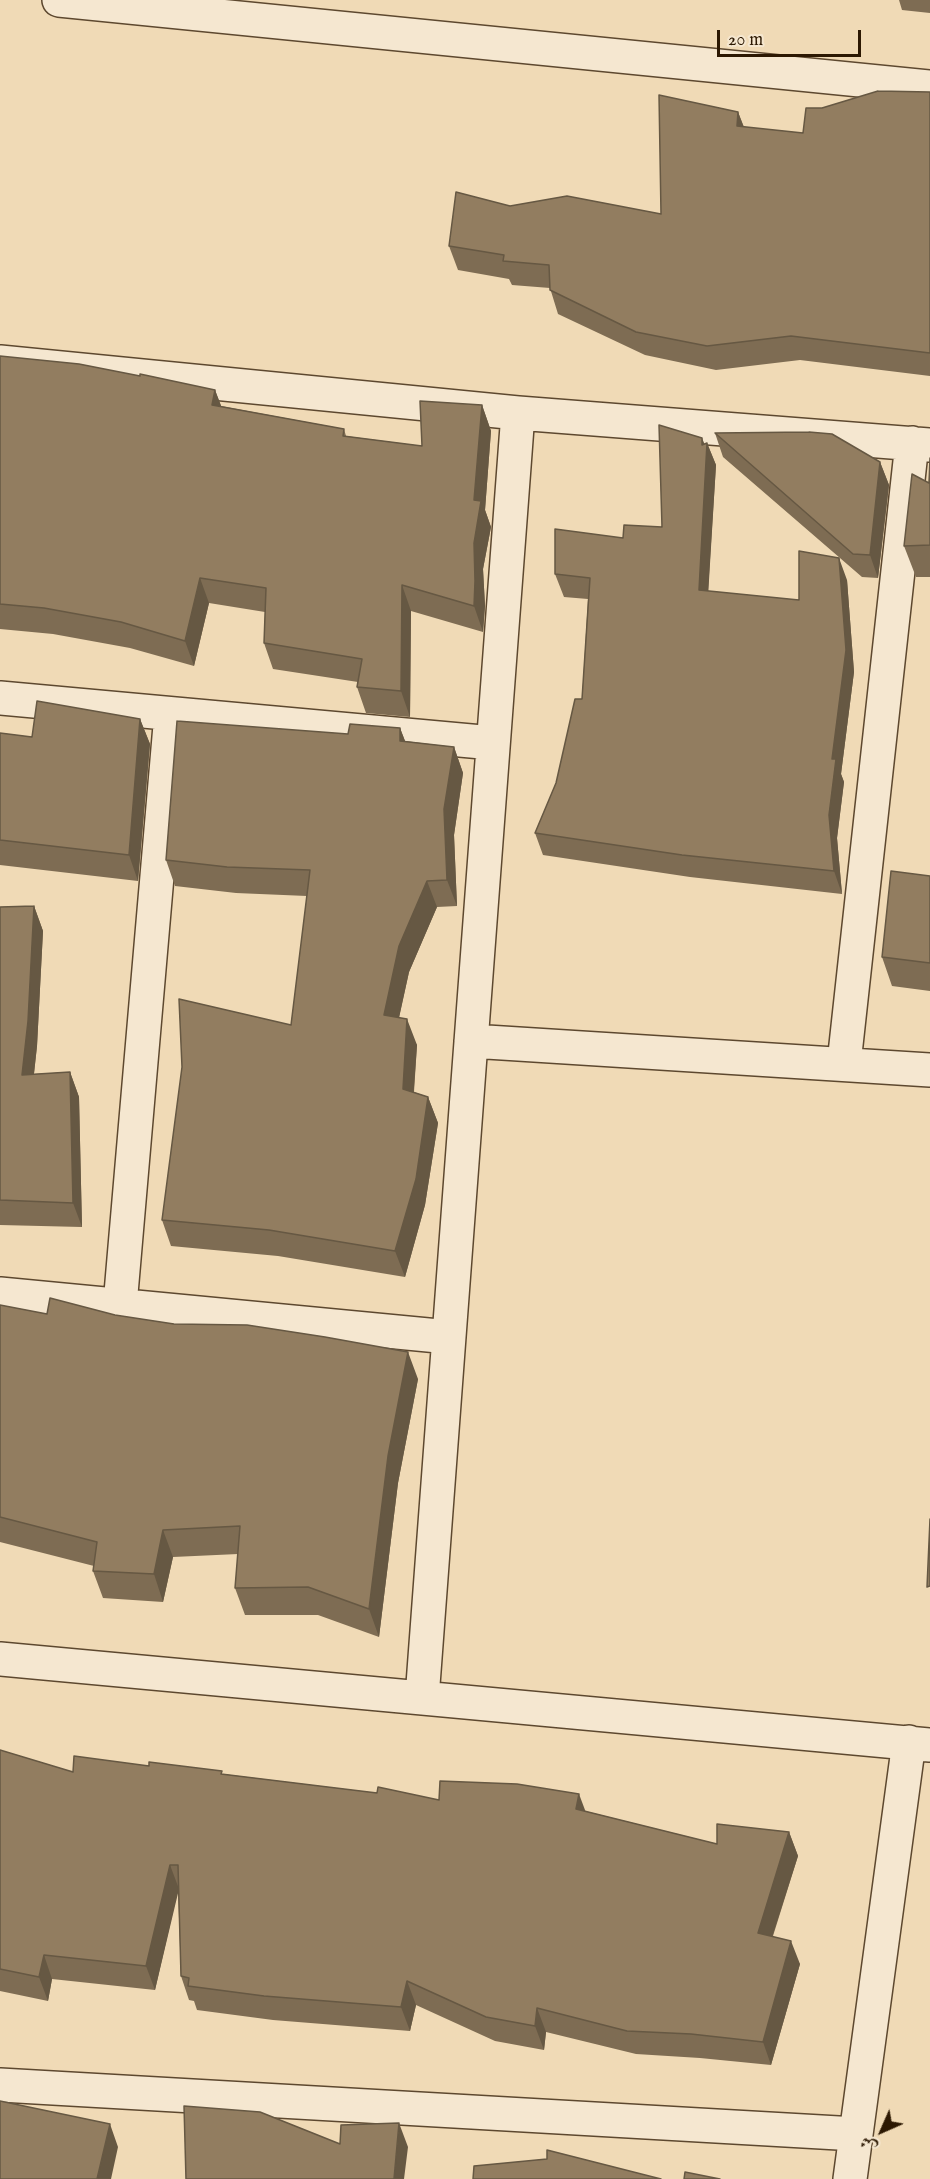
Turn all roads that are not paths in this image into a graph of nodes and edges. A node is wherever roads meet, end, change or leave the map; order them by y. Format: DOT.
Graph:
graph roads {
  1 [pos="59,0"];
  2 [pos="930,87"];
  3 [pos="0,362"];
  4 [pos="518,413"];
  5 [pos="921,444"];
  6 [pos="0,698"];
  7 [pos="171,714"];
  8 [pos="493,743"];
  9 [pos="471,1041"];
  10 [pos="843,1063"];
  11 [pos="930,1070"];
  12 [pos="0,1294"];
  13 [pos="120,1305"];
  14 [pos="449,1336"];
  15 [pos="0,1659"];
  16 [pos="422,1698"];
  17 [pos="920,1744"];
  18 [pos="0,2085"];
  19 [pos="856,2133"];
  20 [pos="850,2179"];
  1 -- 2 [label="street"];
  3 -- 4 [label="street"];
  4 -- 5 [label="street"];
  4 -- 8 [label="street"];
  5 -- 10 [label="street"];
  6 -- 7 [label="street"];
  7 -- 8 [label="street"];
  7 -- 13 [label="street"];
  8 -- 9 [label="street"];
  9 -- 10 [label="street"];
  9 -- 14 [label="street"];
  10 -- 11 [label="street"];
  12 -- 13 [label="street"];
  13 -- 14 [label="street"];
  14 -- 16 [label="street"];
  15 -- 16 [label="street"];
  16 -- 17 [label="street"];
  17 -- 19 [label="street"];
  18 -- 19 [label="street"];
  19 -- 20 [label="street"];
}
